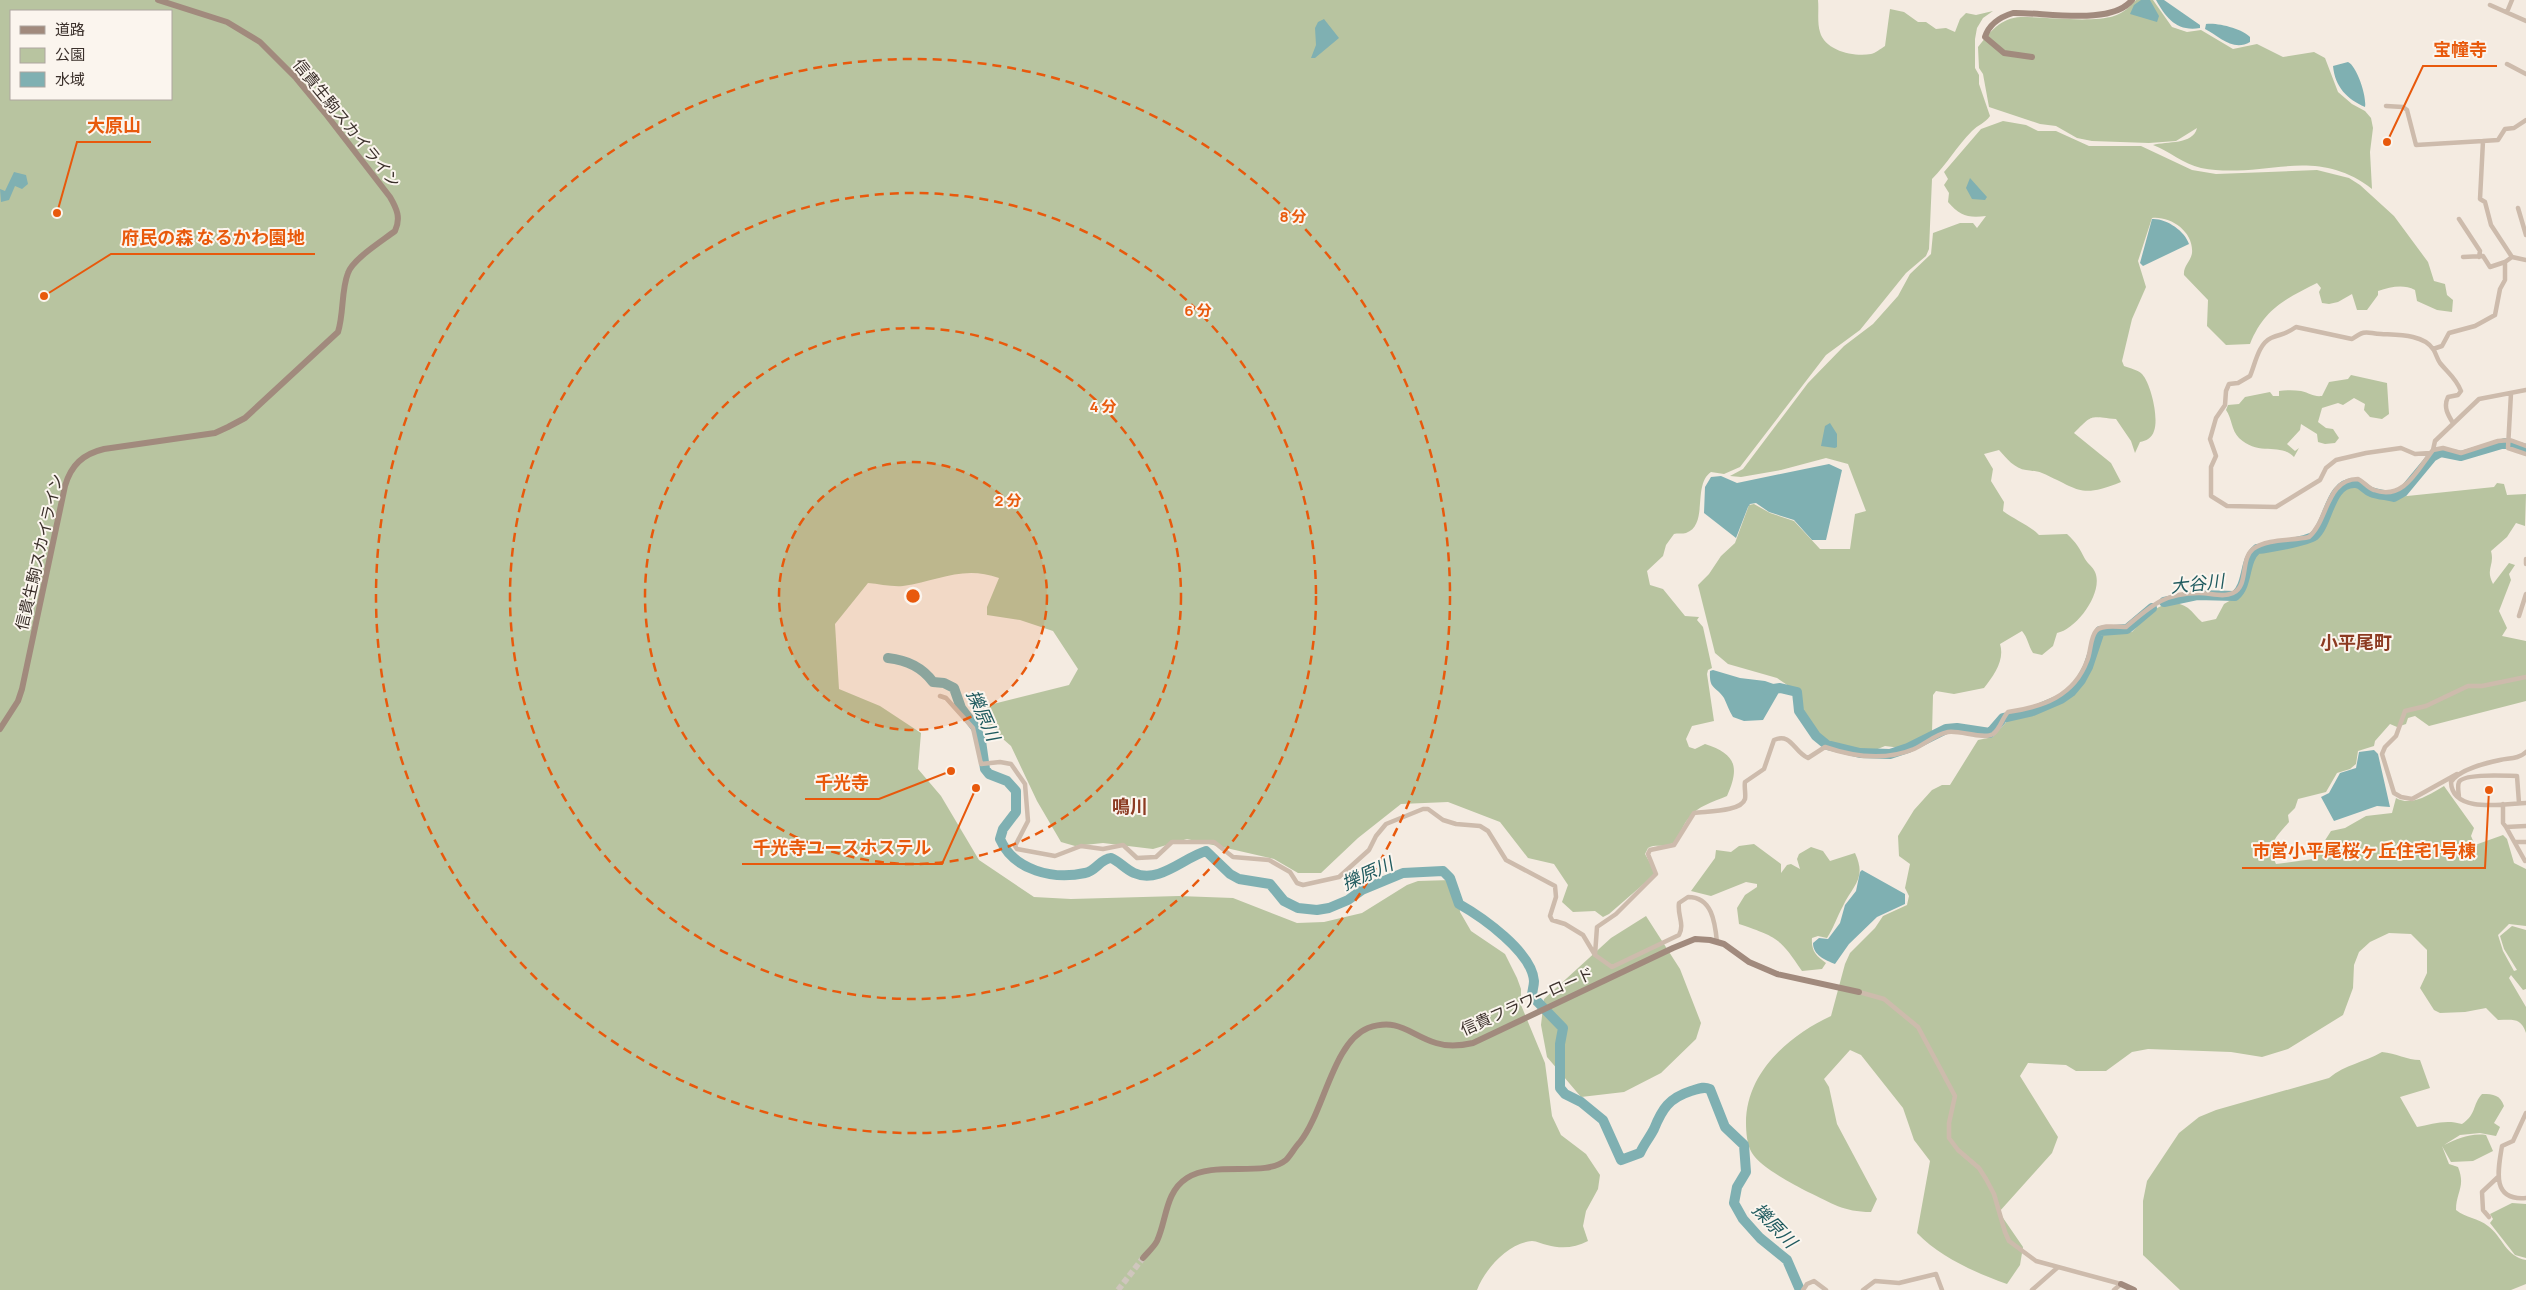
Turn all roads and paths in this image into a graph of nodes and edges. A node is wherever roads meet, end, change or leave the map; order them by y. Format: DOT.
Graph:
graph roads {
  1 [pos="158,0"];
  2 [pos="2132,0"];
  3 [pos="2512,0"];
  4 [pos="2490,4"];
  5 [pos="2507,12"];
  6 [pos="2526,21"];
  7 [pos="2032,57"];
  8 [pos="2507,64"];
  9 [pos="2526,74"];
  10 [pos="2386,106"];
  11 [pos="2526,120"];
  12 [pos="2483,141"];
  13 [pos="2510,210"];
  14 [pos="2459,219"];
  15 [pos="2526,235"];
  16 [pos="2463,257"];
  17 [pos="2479,257"];
  18 [pos="2512,257"];
  19 [pos="2526,260"];
  20 [pos="2505,262"];
  21 [pos="2433,349"];
  22 [pos="2526,390"];
  23 [pos="2511,393"];
  24 [pos="2453,423"];
  25 [pos="2510,442"];
  26 [pos="2526,446"];
  27 [pos="2432,451"];
  28 [pos="2526,454"];
  29 [pos="2526,559"];
  30 [pos="2526,564"];
  31 [pos="2526,594"];
  32 [pos="2518,616"];
  33 [pos="2526,677"];
  34 [pos="940,696"];
  35 [pos="0,730"];
  36 [pos="2526,752"];
  37 [pos="2457,774"];
  38 [pos="2459,799"];
  39 [pos="2519,803"];
  40 [pos="2526,803"];
  41 [pos="2503,804"];
  42 [pos="2526,826"];
  43 [pos="2506,827"];
  44 [pos="2515,842"];
  45 [pos="2526,842"];
  46 [pos="2525,861"];
  47 [pos="1717,942"];
  48 [pos="1594,955"];
  49 [pos="1859,992"];
  50 [pos="2526,1113"];
  51 [pos="2498,1177"];
  52 [pos="2526,1198"];
  53 [pos="2489,1217"];
  54 [pos="1142,1258"];
  55 [pos="2057,1268"];
  56 [pos="2121,1284"];
  57 [pos="1802,1290"];
  58 [pos="1826,1290"];
  59 [pos="1863,1290"];
  60 [pos="1942,1290"];
  61 [pos="2032,1290"];
  62 [pos="2114,1290"];
  63 [pos="2134,1290"];
  1 -- 35 [label="street, 信貴生駒スカイライン"];
  2 -- 7 [label="street"];
  3 -- 5 [label="street"];
  4 -- 5 [label="street"];
  5 -- 6 [label="street"];
  8 -- 9 [label="street"];
  10 -- 12 [label="street"];
  11 -- 12 [label="street"];
  12 -- 18 [label="street"];
  13 -- 15 [label="street"];
  14 -- 17 [label="street"];
  16 -- 17 [label="street"];
  17 -- 20 [label="street"];
  18 -- 19 [label="street"];
  18 -- 20 [label="street"];
  20 -- 21 [label="street"];
  21 -- 24 [label="street"];
  21 -- 27 [label="street"];
  22 -- 23 [label="street"];
  23 -- 24 [label="street"];
  23 -- 25 [label="street"];
  24 -- 27 [label="street"];
  25 -- 26 [label="street"];
  25 -- 27 [label="street"];
  25 -- 28 [label="street"];
  27 -- 48 [label="street"];
  29 -- 30 [label="street"];
  31 -- 32 [label="street"];
  33 -- 37 [label="street"];
  34 -- 48 [label="street"];
  36 -- 37 [label="street"];
  37 -- 38 [label="street"];
  38 -- 39 [label="street"];
  38 -- 41 [label="street"];
  39 -- 40 [label="street"];
  39 -- 41 [label="street"];
  41 -- 43 [label="street"];
  42 -- 43 [label="street"];
  43 -- 44 [label="street"];
  44 -- 45 [label="street"];
  44 -- 46 [label="street"];
  47 -- 48 [label="street"];
  47 -- 49 [label="street"];
  47 -- 54 [label="street, 信貴フラワーロード"];
  49 -- 55 [label="street"];
  50 -- 51 [label="street"];
  51 -- 52 [label="street"];
  51 -- 53 [label="street"];
  55 -- 56 [label="street"];
  55 -- 61 [label="street"];
  56 -- 62 [label="street"];
  56 -- 63 [label="street"];
  57 -- 58 [label="street"];
  59 -- 60 [label="street"];
}
